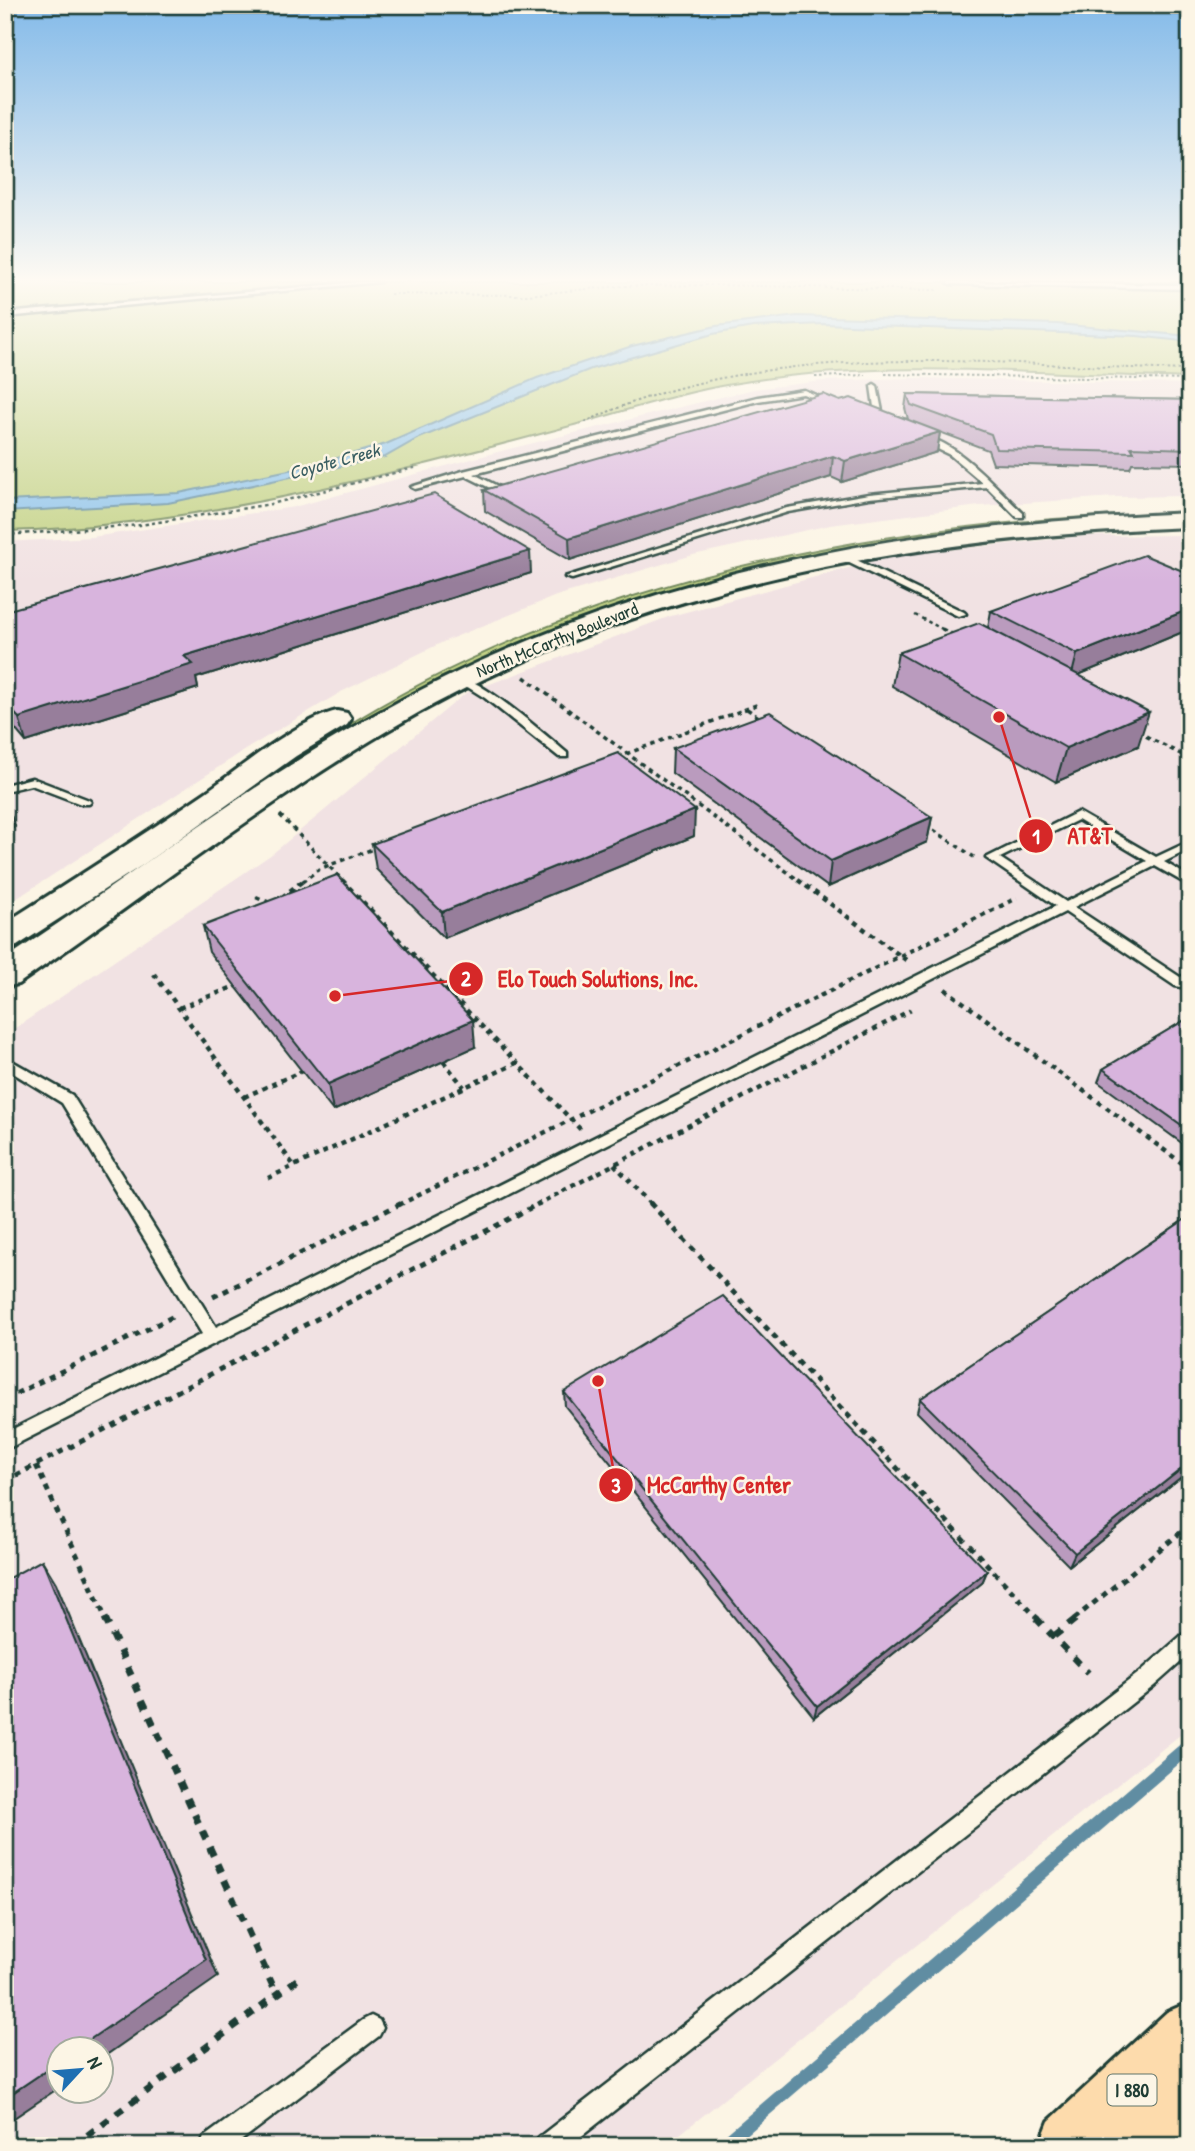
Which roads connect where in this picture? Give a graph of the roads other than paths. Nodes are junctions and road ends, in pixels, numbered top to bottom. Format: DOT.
graph roads {
  1 [pos="874,386"];
  2 [pos="838,406"];
  3 [pos="868,417"];
  4 [pos="880,421"];
  5 [pos="892,426"];
  6 [pos="915,435"];
  7 [pos="466,473"];
  8 [pos="986,485"];
  9 [pos="415,487"];
  10 [pos="520,501"];
  11 [pos="1190,507"];
  12 [pos="1020,515"];
  13 [pos="1190,520"];
  14 [pos="839,554"];
  15 [pos="569,578"];
  16 [pos="961,614"];
  17 [pos="421,673"];
  18 [pos="461,679"];
  19 [pos="356,708"];
  20 [pos="564,755"];
  21 [pos="5,788"];
  22 [pos="85,802"];
  23 [pos="1190,844"];
  24 [pos="1156,861"];
  25 [pos="1190,882"];
  26 [pos="1062,909"];
  27 [pos="5,938"];
  28 [pos="5,976"];
  29 [pos="1190,978"];
  30 [pos="5,1062"];
  31 [pos="213,1337"];
  32 [pos="5,1442"];
  33 [pos="1190,1641"];
  34 [pos="371,2028"];
  35 [pos="1190,2035"];
  36 [pos="1190,2095"];
  37 [pos="214,2146"];
  38 [pos="548,2146"];
  39 [pos="1074,2146"];
  40 [pos="1138,2146"];
  1 -- 4 [label="lane"];
  2 -- 7 [label="lane"];
  3 -- 4 [label="lane"];
  4 -- 5 [label="lane"];
  6 -- 8 [label="lane"];
  7 -- 9 [label="lane"];
  7 -- 10 [label="lane"];
  8 -- 12 [label="lane"];
  8 -- 15 [label="lane"];
  11 -- 12 [label="main road, North McCarthy Boulevard"];
  12 -- 17 [label="main road, North McCarthy Boulevard"];
  13 -- 14 [label="main road, North McCarthy Boulevard"];
  14 -- 16 [label="lane"];
  14 -- 18 [label="main road, North McCarthy Boulevard"];
  18 -- 20 [label="lane"];
  18 -- 28 [label="main road, North McCarthy Boulevard"];
  19 -- 27 [label="main road"];
  21 -- 22 [label="lane"];
  23 -- 24 [label="lane"];
  24 -- 25 [label="lane"];
  24 -- 26 [label="lane"];
  24 -- 26 [label="lane"];
  26 -- 29 [label="lane"];
  26 -- 31 [label="lane"];
  30 -- 31 [label="lane"];
  31 -- 32 [label="lane"];
  33 -- 38 [label="lane"];
  34 -- 37 [label="lane"];
  35 -- 39 [label="highway, I 880"];
  36 -- 40 [label="highway"];
}
